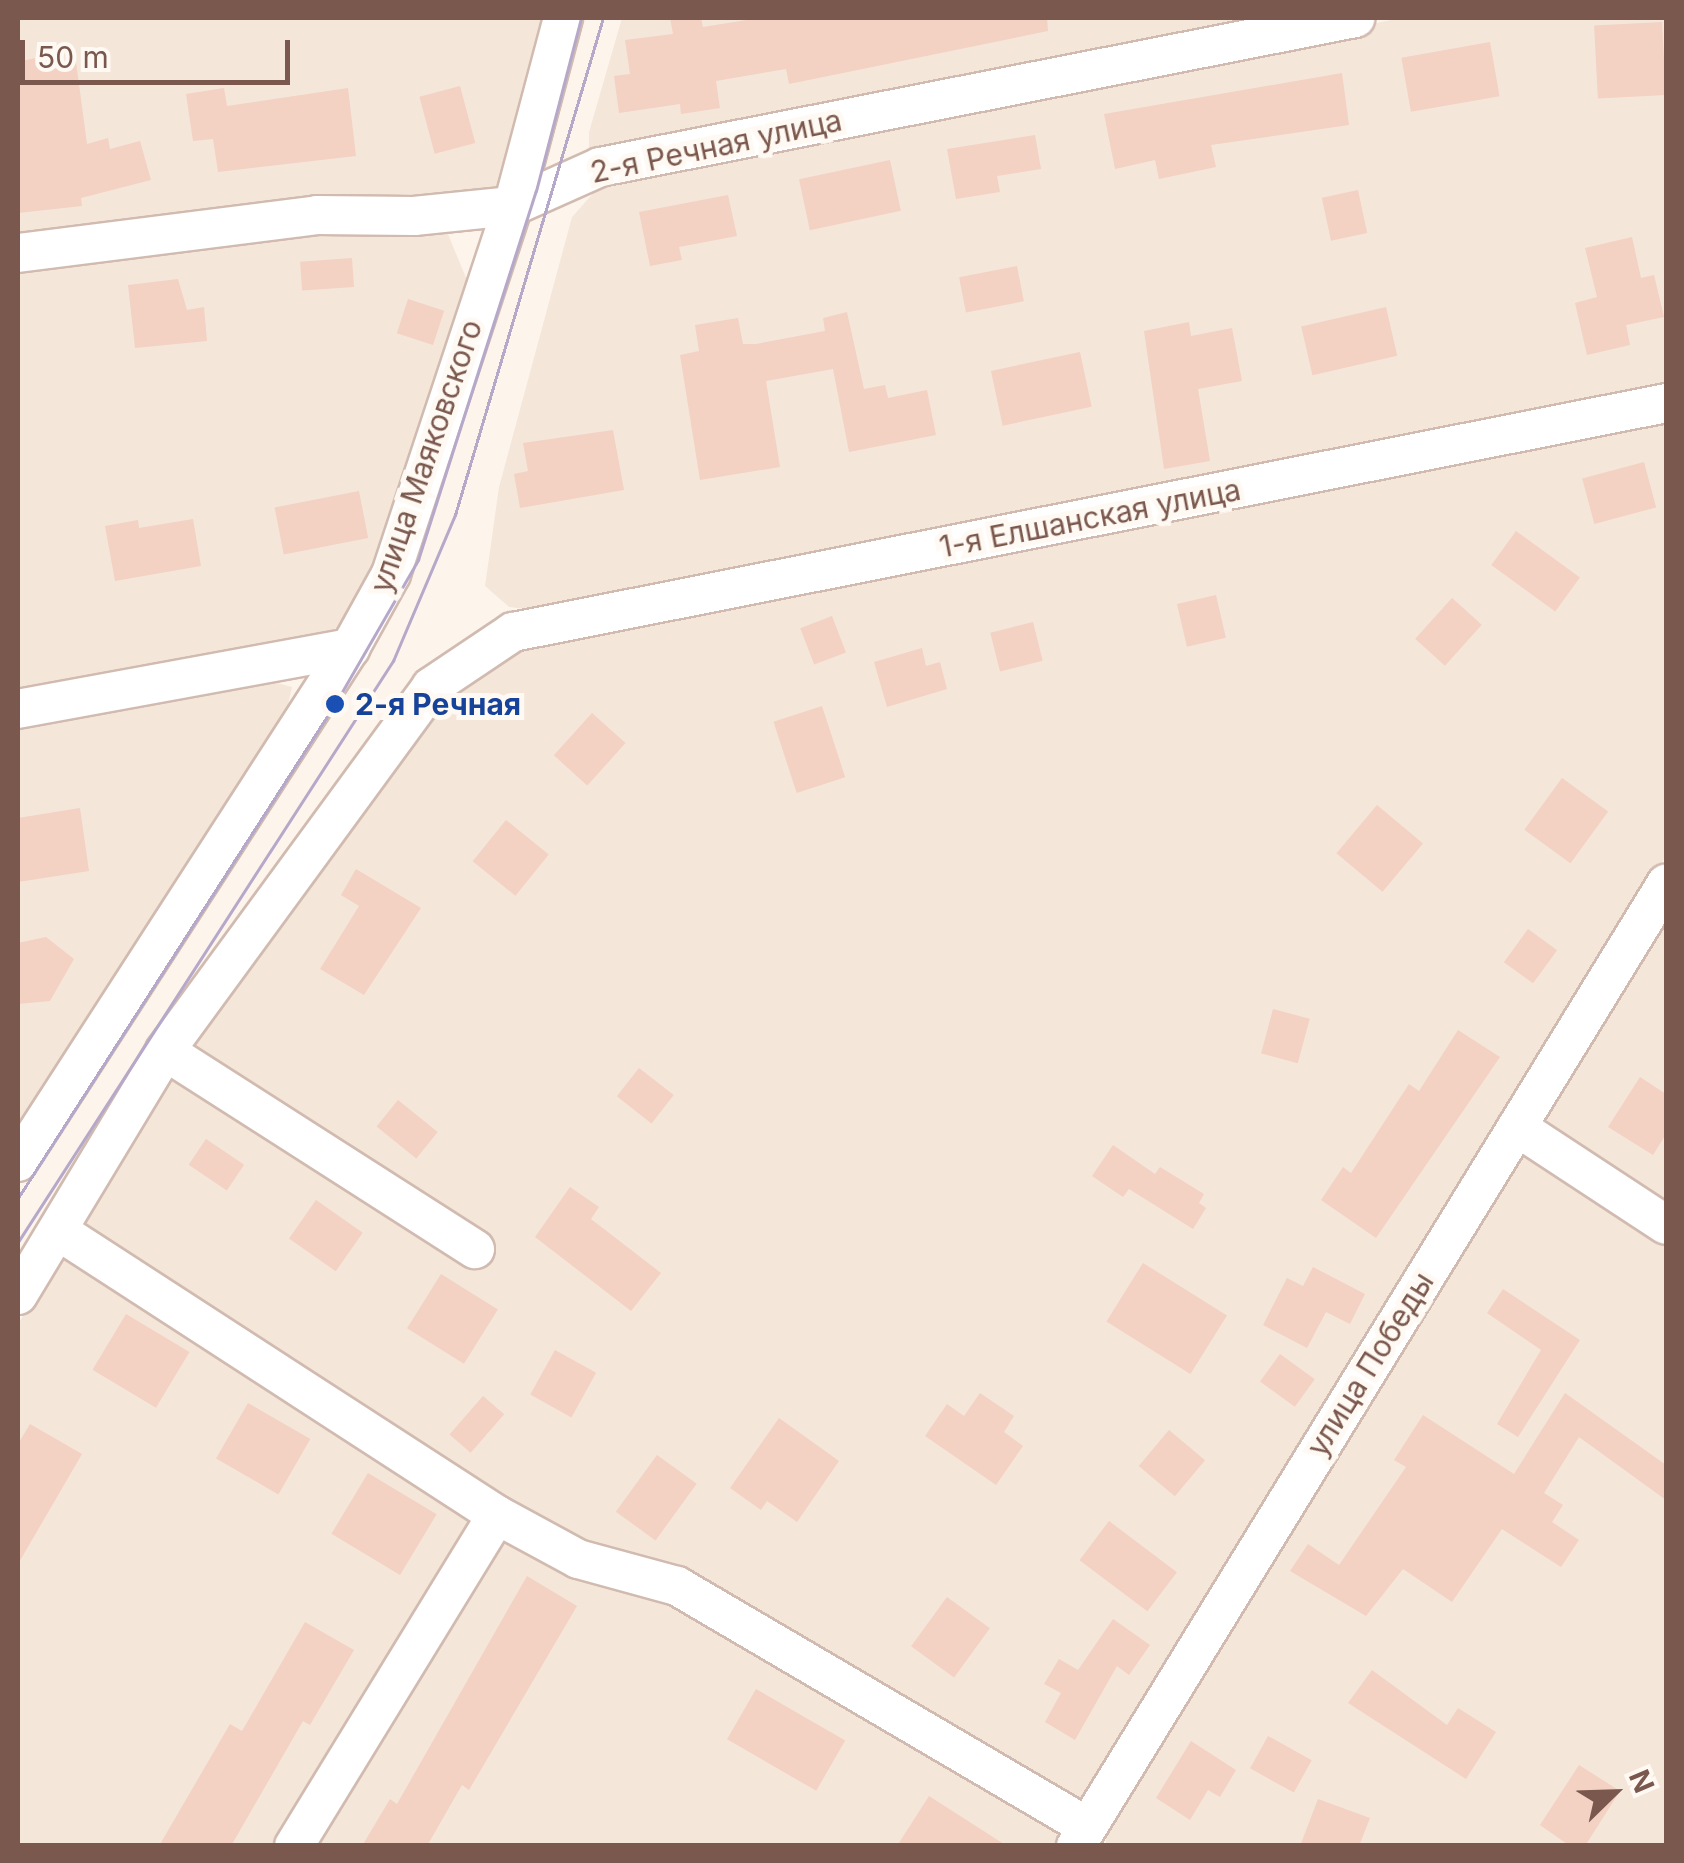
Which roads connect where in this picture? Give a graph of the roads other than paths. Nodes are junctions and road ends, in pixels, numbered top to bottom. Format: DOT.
graph roads {
  1 [pos="563,18"];
  2 [pos="1355,18"];
  3 [pos="513,206"];
  4 [pos="18,252"];
  5 [pos="1666,403"];
  6 [pos="350,648"];
  7 [pos="18,709"];
  8 [pos="1666,884"];
  9 [pos="166,1050"];
  10 [pos="1517,1127"];
  11 [pos="18,1162"];
  12 [pos="1666,1225"];
  13 [pos="60,1232"];
  14 [pos="475,1248"];
  15 [pos="18,1296"];
  16 [pos="497,1515"];
  17 [pos="1080,1841"];
  18 [pos="294,1846"];
  1 -- 3 [label="street, улица Маяковского"];
  2 -- 3 [label="street, 2-я Речная улица"];
  3 -- 4 [label="street, 2-я Речная улица"];
  3 -- 6 [label="street, улица Маяковского"];
  5 -- 9 [label="street, 1-я Елшанская улица"];
  6 -- 7 [label="street"];
  6 -- 11 [label="street, улица Маяковского"];
  8 -- 10 [label="street, улица Победы"];
  9 -- 13 [label="street"];
  9 -- 14 [label="street"];
  10 -- 12 [label="street"];
  10 -- 17 [label="street, улица Победы"];
  13 -- 15 [label="street"];
  13 -- 16 [label="street"];
  16 -- 17 [label="street"];
  16 -- 18 [label="street"];
}
